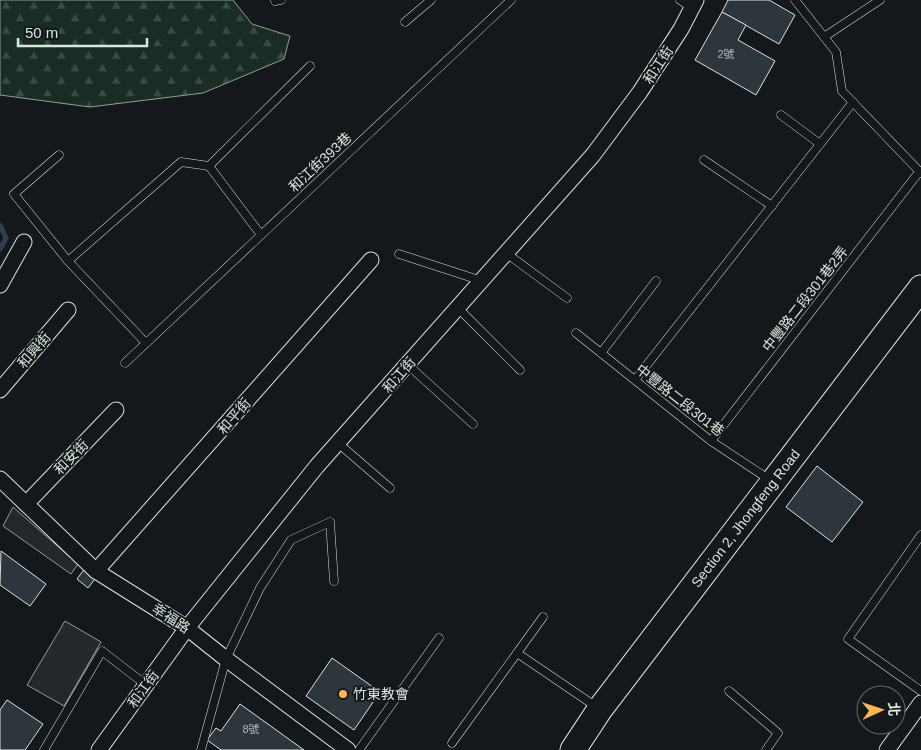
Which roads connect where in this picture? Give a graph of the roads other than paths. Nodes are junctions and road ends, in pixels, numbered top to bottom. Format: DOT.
graph roads {
  1 [pos="431,0"];
  2 [pos="511,0"];
  3 [pos="795,0"];
  4 [pos="880,0"];
  5 [pos="689,3"];
  6 [pos="405,22"];
  7 [pos="824,37"];
  8 [pos="310,66"];
  9 [pos="853,102"];
  10 [pos="781,114"];
  11 [pos="820,144"];
  12 [pos="59,156"];
  13 [pos="704,160"];
  14 [pos="209,166"];
  15 [pos="920,173"];
  16 [pos="772,206"];
  17 [pos="261,235"];
  18 [pos="24,242"];
  19 [pos="506,253"];
  20 [pos="399,254"];
  21 [pos="371,260"];
  22 [pos="68,261"];
  23 [pos="482,281"];
  24 [pos="656,281"];
  25 [pos="0,285"];
  26 [pos="921,288"];
  27 [pos="566,298"];
  28 [pos="458,308"];
  29 [pos="68,310"];
  30 [pos="576,333"];
  31 [pos="146,343"];
  32 [pos="601,353"];
  33 [pos="124,363"];
  34 [pos="408,365"];
  35 [pos="520,370"];
  36 [pos="635,380"];
  37 [pos="0,390"];
  38 [pos="116,410"];
  39 [pos="473,424"];
  40 [pos="711,441"];
  41 [pos="338,443"];
  42 [pos="0,479"];
  43 [pos="772,481"];
  44 [pos="390,488"];
  45 [pos="26,504"];
  46 [pos="921,535"];
  47 [pos="96,571"];
  48 [pos="334,581"];
  49 [pos="544,617"];
  50 [pos="187,628"];
  51 [pos="439,638"];
  52 [pos="517,653"];
  53 [pos="226,659"];
  54 [pos="146,685"];
  55 [pos="729,690"];
  56 [pos="921,691"];
  57 [pos="921,703"];
  58 [pos="600,709"];
  59 [pos="452,744"];
  60 [pos="44,750"];
  61 [pos="99,750"];
  62 [pos="201,750"];
  63 [pos="348,750"];
  64 [pos="359,750"];
  65 [pos="572,750"];
  66 [pos="766,750"];
  67 [pos="887,750"];
  1 -- 6 [label="lane"];
  2 -- 17 [label="lane, 和江街393巷"];
  3 -- 7 [label="lane"];
  4 -- 7 [label="lane"];
  5 -- 19 [label="street, 和江街"];
  7 -- 9 [label="lane"];
  8 -- 14 [label="lane"];
  9 -- 11 [label="lane"];
  9 -- 15 [label="lane"];
  10 -- 11 [label="lane"];
  11 -- 16 [label="lane"];
  12 -- 22 [label="lane"];
  13 -- 16 [label="lane"];
  14 -- 17 [label="lane"];
  14 -- 22 [label="lane"];
  15 -- 40 [label="lane, 中豐路二段301巷2弄"];
  16 -- 36 [label="lane"];
  17 -- 31 [label="lane, 和江街393巷"];
  18 -- 25 [label="street"];
  19 -- 23 [label="street, 和江街"];
  19 -- 27 [label="lane"];
  20 -- 23 [label="lane"];
  21 -- 47 [label="street, 和平街"];
  22 -- 31 [label="lane"];
  23 -- 28 [label="street, 和江街"];
  24 -- 32 [label="lane"];
  26 -- 43 [label="main road, Section 2, Jhongfeng Road"];
  28 -- 34 [label="street, 和江街"];
  28 -- 35 [label="lane"];
  29 -- 37 [label="street, 和興街"];
  30 -- 32 [label="lane, 中豐路二段301巷"];
  31 -- 33 [label="lane, 和江街393巷"];
  32 -- 36 [label="lane, 中豐路二段301巷"];
  34 -- 39 [label="lane"];
  34 -- 41 [label="street, 和江街"];
  36 -- 40 [label="lane, 中豐路二段301巷"];
  38 -- 45 [label="street, 和安街"];
  40 -- 43 [label="lane, 中豐路二段301巷"];
  41 -- 44 [label="lane"];
  41 -- 50 [label="street, 和江街"];
  42 -- 45 [label="street, 幸福路"];
  43 -- 58 [label="main road, Section 2, Jhongfeng Road"];
  45 -- 47 [label="street, 幸福路"];
  46 -- 56 [label="lane"];
  47 -- 50 [label="street, 幸福路"];
  48 -- 53 [label="lane"];
  49 -- 52 [label="lane"];
  50 -- 53 [label="street, 幸福路"];
  50 -- 54 [label="street, 和江街"];
  51 -- 64 [label="lane"];
  52 -- 58 [label="lane"];
  52 -- 59 [label="lane"];
  53 -- 62 [label="lane"];
  53 -- 63 [label="street, 幸福路"];
  54 -- 60 [label="lane"];
  54 -- 61 [label="street, 和江街"];
  55 -- 66 [label="lane"];
  57 -- 67 [label="street"];
  58 -- 65 [label="main road, Section 2, Jhongfeng Road"];
}
